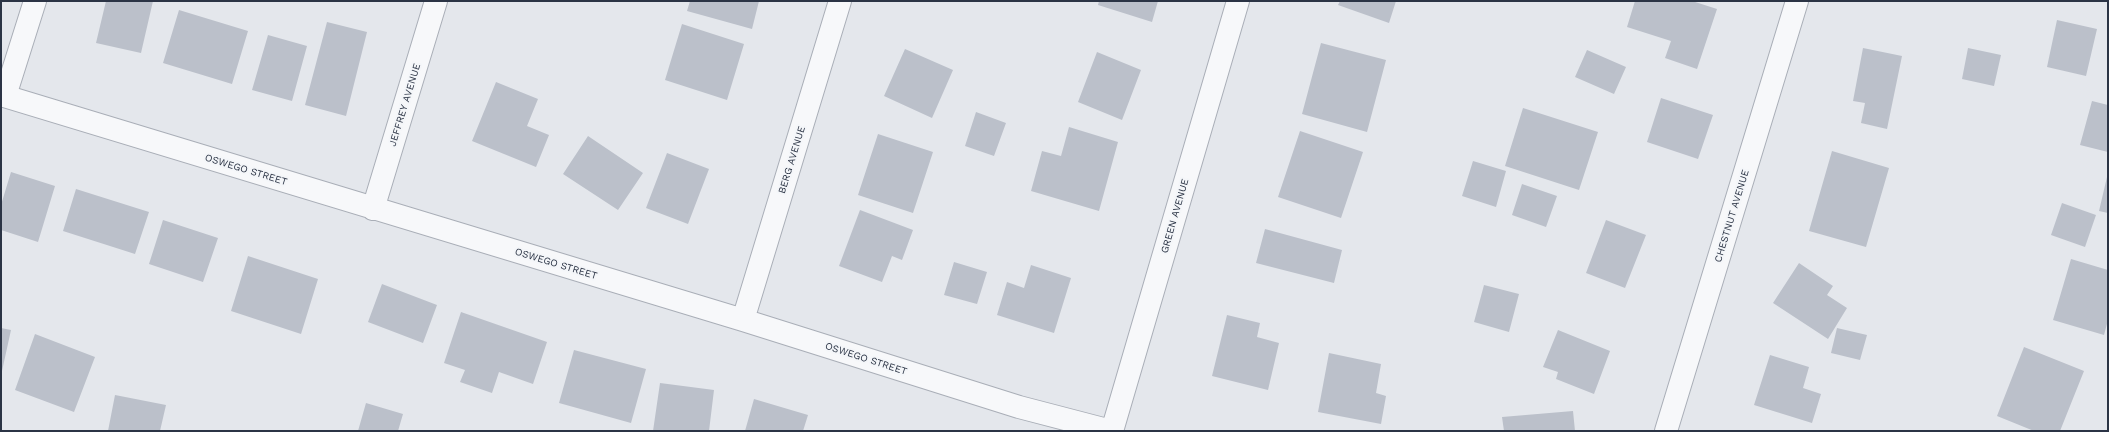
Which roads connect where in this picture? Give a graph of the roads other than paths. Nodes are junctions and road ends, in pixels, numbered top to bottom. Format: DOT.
graph roads {
  1 [pos="35,1"];
  2 [pos="436,1"];
  3 [pos="840,1"];
  4 [pos="1238,1"];
  5 [pos="1797,1"];
  6 [pos="3,96"];
  7 [pos="373,208"];
  8 [pos="743,320"];
  9 [pos="1112,431"];
  10 [pos="1666,431"];
  1 -- 6 [label="street"];
  2 -- 7 [label="street, JEFFREY AVENUE"];
  3 -- 8 [label="street, BERG AVENUE"];
  4 -- 9 [label="street, GREEN AVENUE"];
  5 -- 10 [label="street, CHESTNUT AVENUE"];
  6 -- 7 [label="street, OSWEGO STREET"];
  7 -- 8 [label="street, OSWEGO STREET"];
  8 -- 9 [label="street, OSWEGO STREET"];
}
